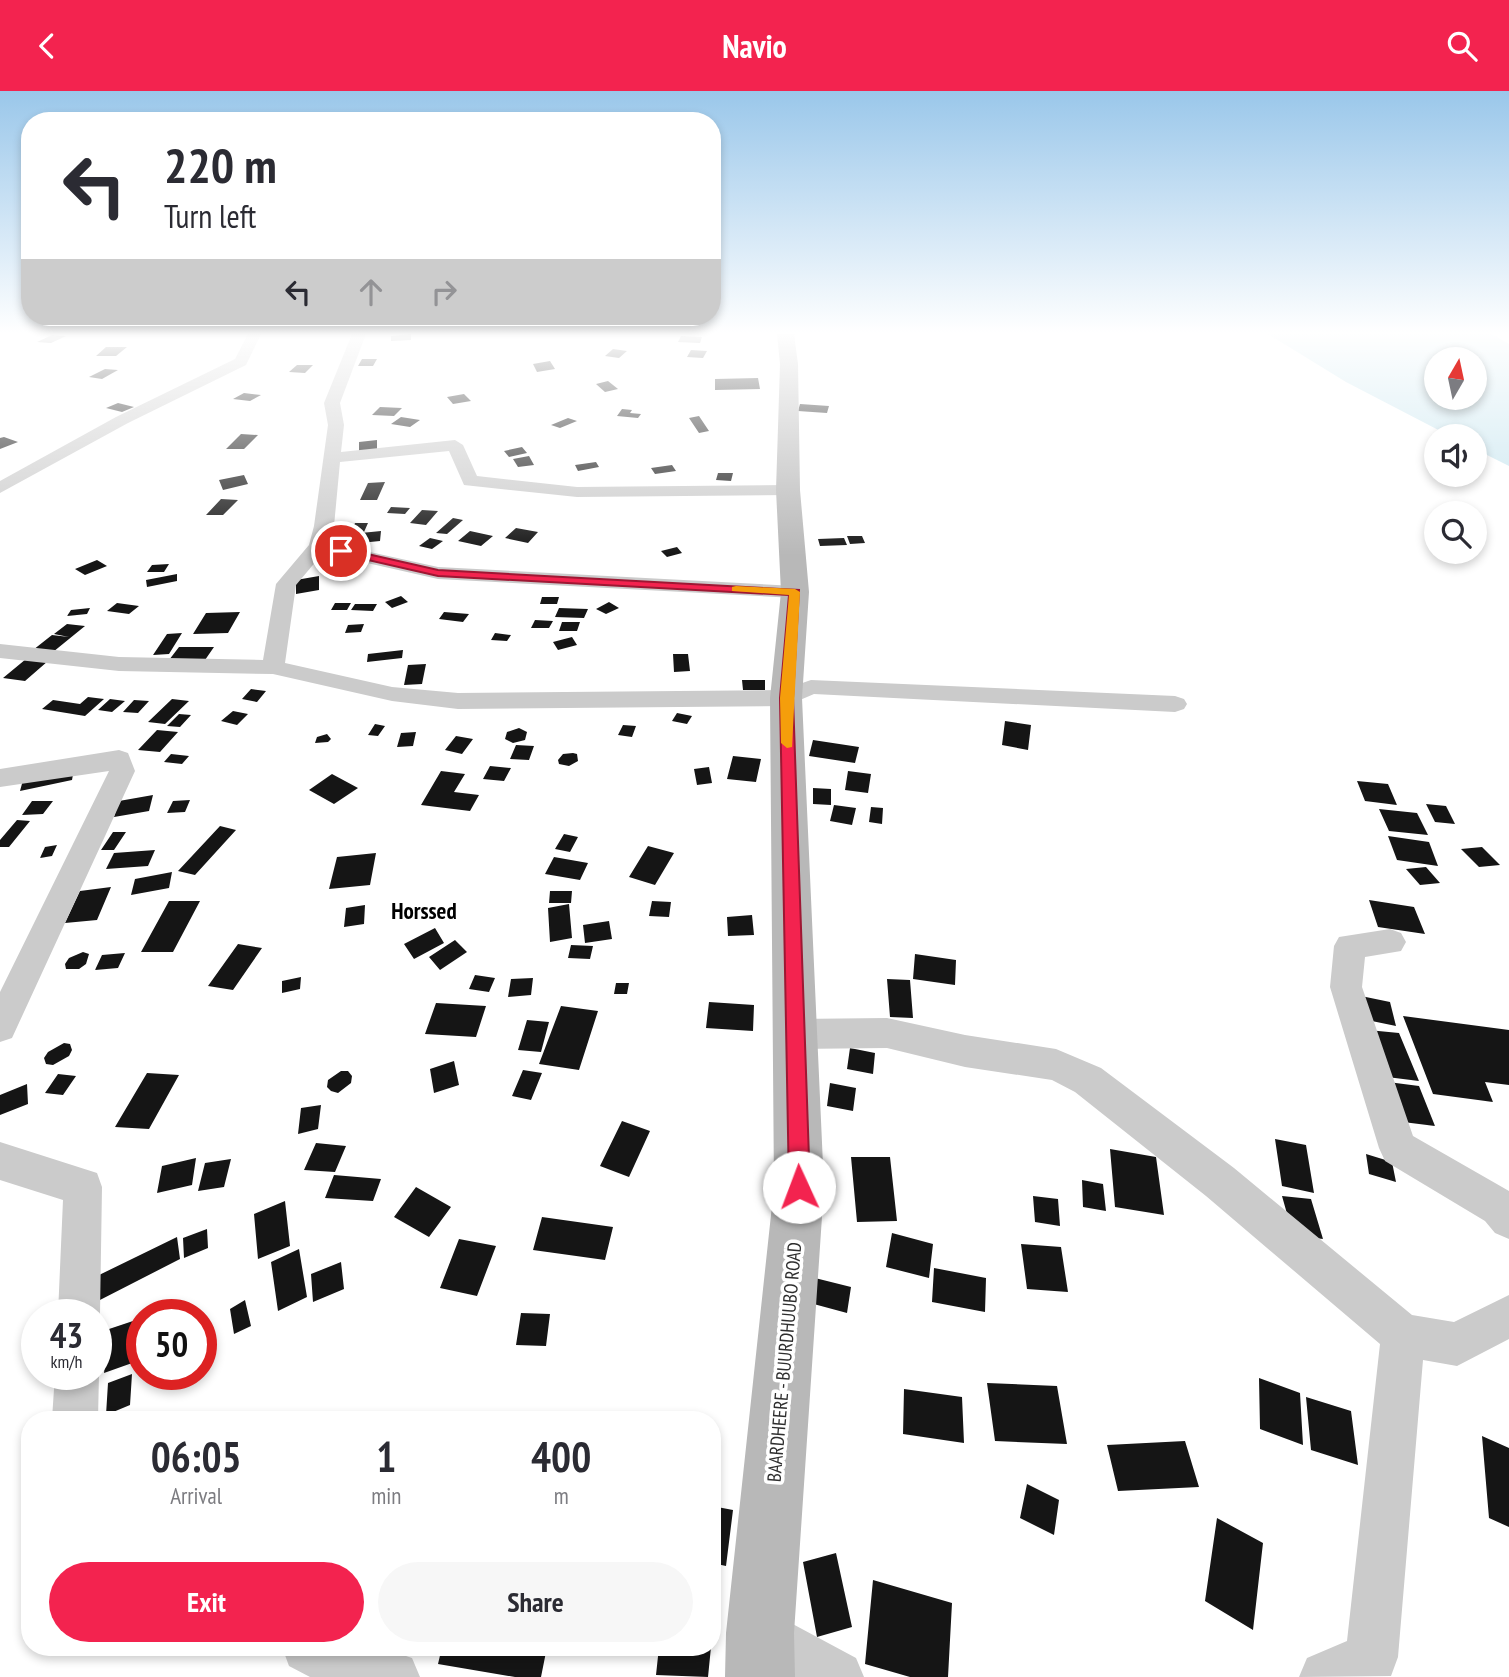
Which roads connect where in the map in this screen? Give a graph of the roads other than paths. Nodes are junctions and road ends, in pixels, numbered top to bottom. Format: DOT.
graph roads {
  1 [pos="147,408"];
  2 [pos="333,408"];
  3 [pos="789,408"];
  4 [pos="331,458"];
  5 [pos="3,483"];
  6 [pos="788,490"];
  7 [pos="318,545"];
  8 [pos="795,592"];
  9 [pos="0,651"];
  10 [pos="273,667"];
  11 [pos="786,698"];
  12 [pos="1175,705"];
  13 [pos="0,778"];
  14 [pos="1390,942"];
  15 [pos="0,1027"];
  16 [pos="795,1034"];
  17 [pos="0,1161"];
  18 [pos="1509,1219"];
  19 [pos="79,1299"];
  20 [pos="1509,1316"];
  21 [pos="1403,1335"];
  22 [pos="76,1390"];
  23 [pos="75,1411"];
  24 [pos="760,1655"];
  25 [pos="837,1677"];
  26 [pos="1326,1677"];
  1 -- 5 [label="street"];
  2 -- 4 [label="street"];
  3 -- 6 [label="main road, BAARDHEERE - BUURDHUUBO ROAD"];
  4 -- 6 [label="street"];
  4 -- 7 [label="street"];
  6 -- 8 [label="main road, BAARDHEERE - BUURDHUUBO ROAD"];
  7 -- 8 [label="street"];
  7 -- 10 [label="street"];
  8 -- 11 [label="main road, BAARDHEERE - BUURDHUUBO ROAD"];
  9 -- 10 [label="street"];
  10 -- 11 [label="street"];
  11 -- 12 [label="street"];
  11 -- 16 [label="main road, BAARDHEERE - BUURDHUUBO ROAD"];
  13 -- 15 [label="street"];
  14 -- 18 [label="street"];
  16 -- 21 [label="street"];
  16 -- 24 [label="main road, BAARDHEERE - BUURDHUUBO ROAD"];
  17 -- 19 [label="street"];
  20 -- 21 [label="street"];
  21 -- 26 [label="street"];
  22 -- 23 [label="street"];
  24 -- 25 [label="street"];
}
